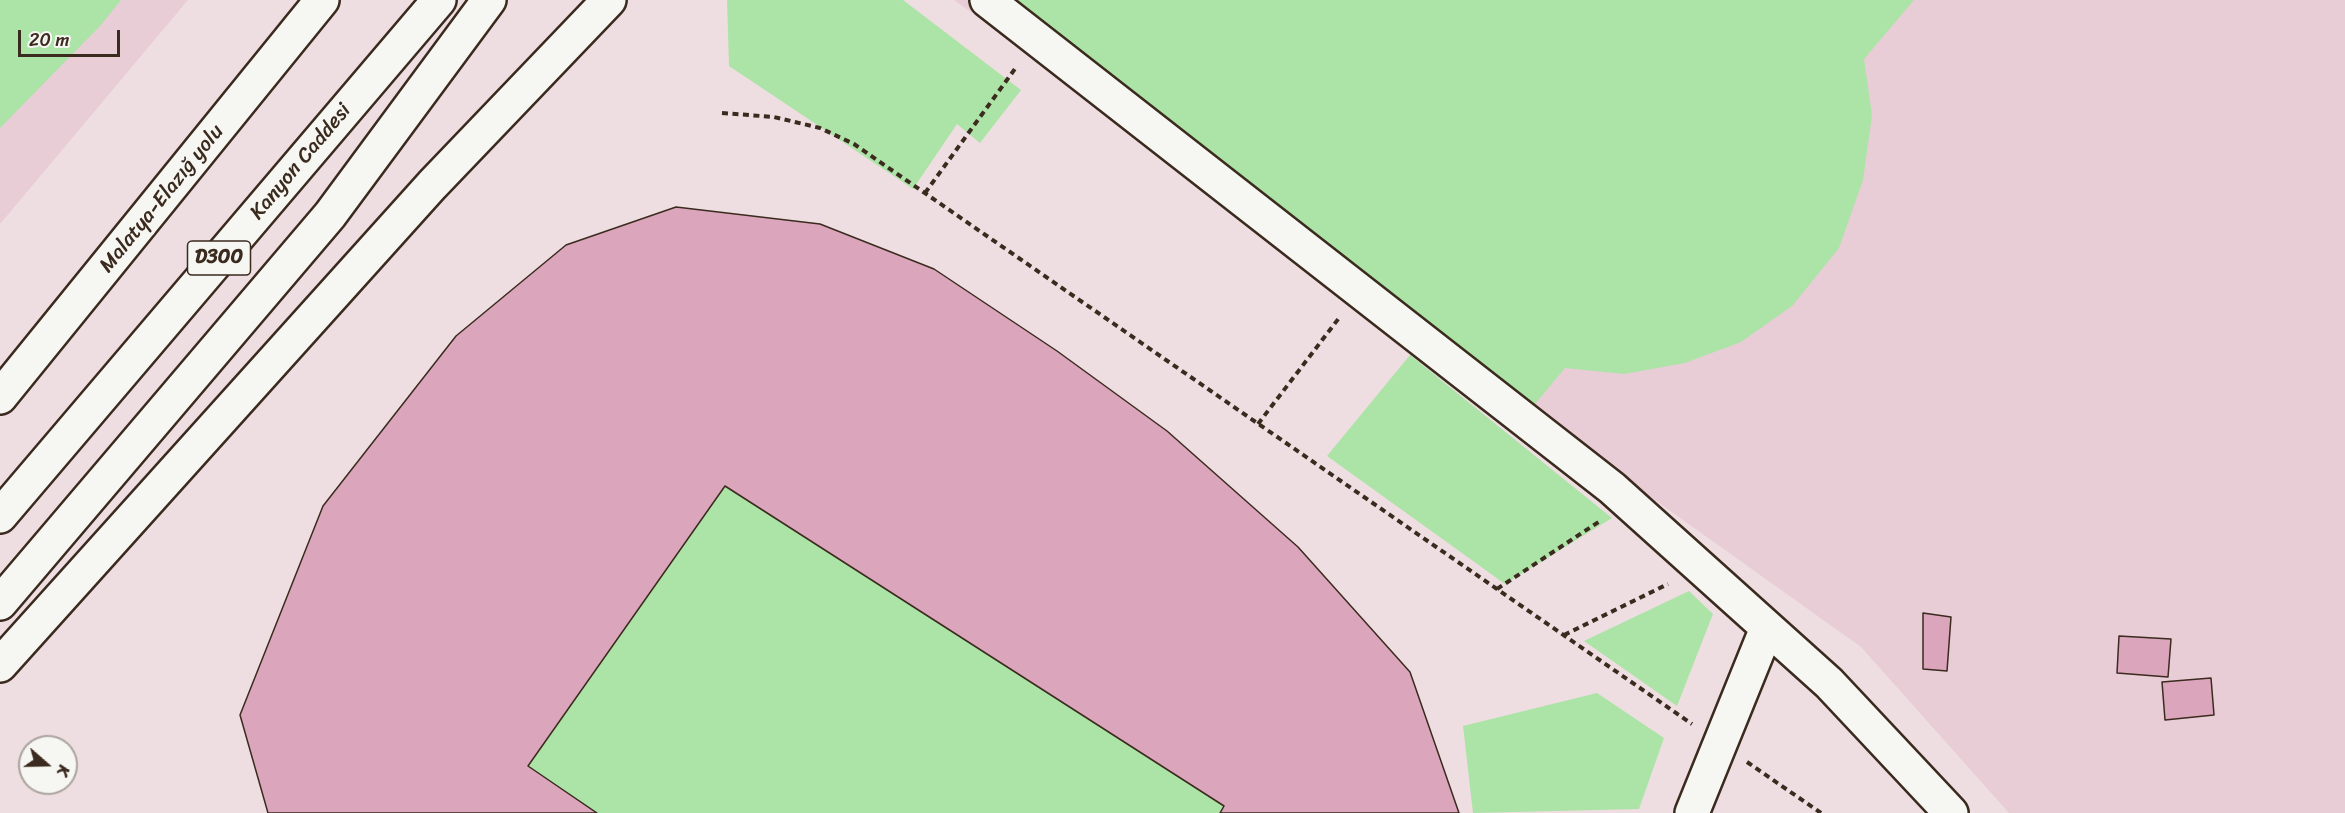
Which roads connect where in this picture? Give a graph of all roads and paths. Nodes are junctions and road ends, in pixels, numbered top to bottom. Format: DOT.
graph roads {
  1 [pos="322,0"];
  2 [pos="439,0"];
  3 [pos="489,0"];
  4 [pos="609,0"];
  5 [pos="987,0"];
  6 [pos="1036,38"];
  7 [pos="722,113"];
  8 [pos="925,193"];
  9 [pos="1360,291"];
  10 [pos="72,311"];
  11 [pos="0,374"];
  12 [pos="0,397"];
  13 [pos="1258,424"];
  14 [pos="1628,502"];
  15 [pos="0,516"];
  16 [pos="1701,568"];
  17 [pos="1497,589"];
  18 [pos="0,603"];
  19 [pos="1767,628"];
  20 [pos="1564,635"];
  21 [pos="0,665"];
  22 [pos="1720,743"];
  23 [pos="1692,813"];
  24 [pos="1821,813"];
  25 [pos="1951,813"];
  1 -- 10 [label="main road, Malatya-Elazığ yolu"];
  2 -- 15 [label="main road, Kanyon Caddesi / D300"];
  3 -- 18 [label="main road"];
  4 -- 21 [label="main road"];
  5 -- 6 [label="main road"];
  6 -- 8 [label="path"];
  6 -- 9 [label="main road"];
  7 -- 8 [label="path"];
  8 -- 13 [label="path"];
  9 -- 13 [label="path"];
  9 -- 14 [label="main road"];
  10 -- 11 [label="main road"];
  10 -- 12 [label="main road, Malatya-Elazığ yolu"];
  13 -- 17 [label="path"];
  14 -- 16 [label="main road"];
  14 -- 17 [label="path"];
  16 -- 19 [label="main road"];
  16 -- 20 [label="path"];
  17 -- 20 [label="path"];
  19 -- 22 [label="main road"];
  19 -- 25 [label="main road"];
  20 -- 22 [label="path"];
  22 -- 23 [label="main road"];
  22 -- 24 [label="path"];
}
